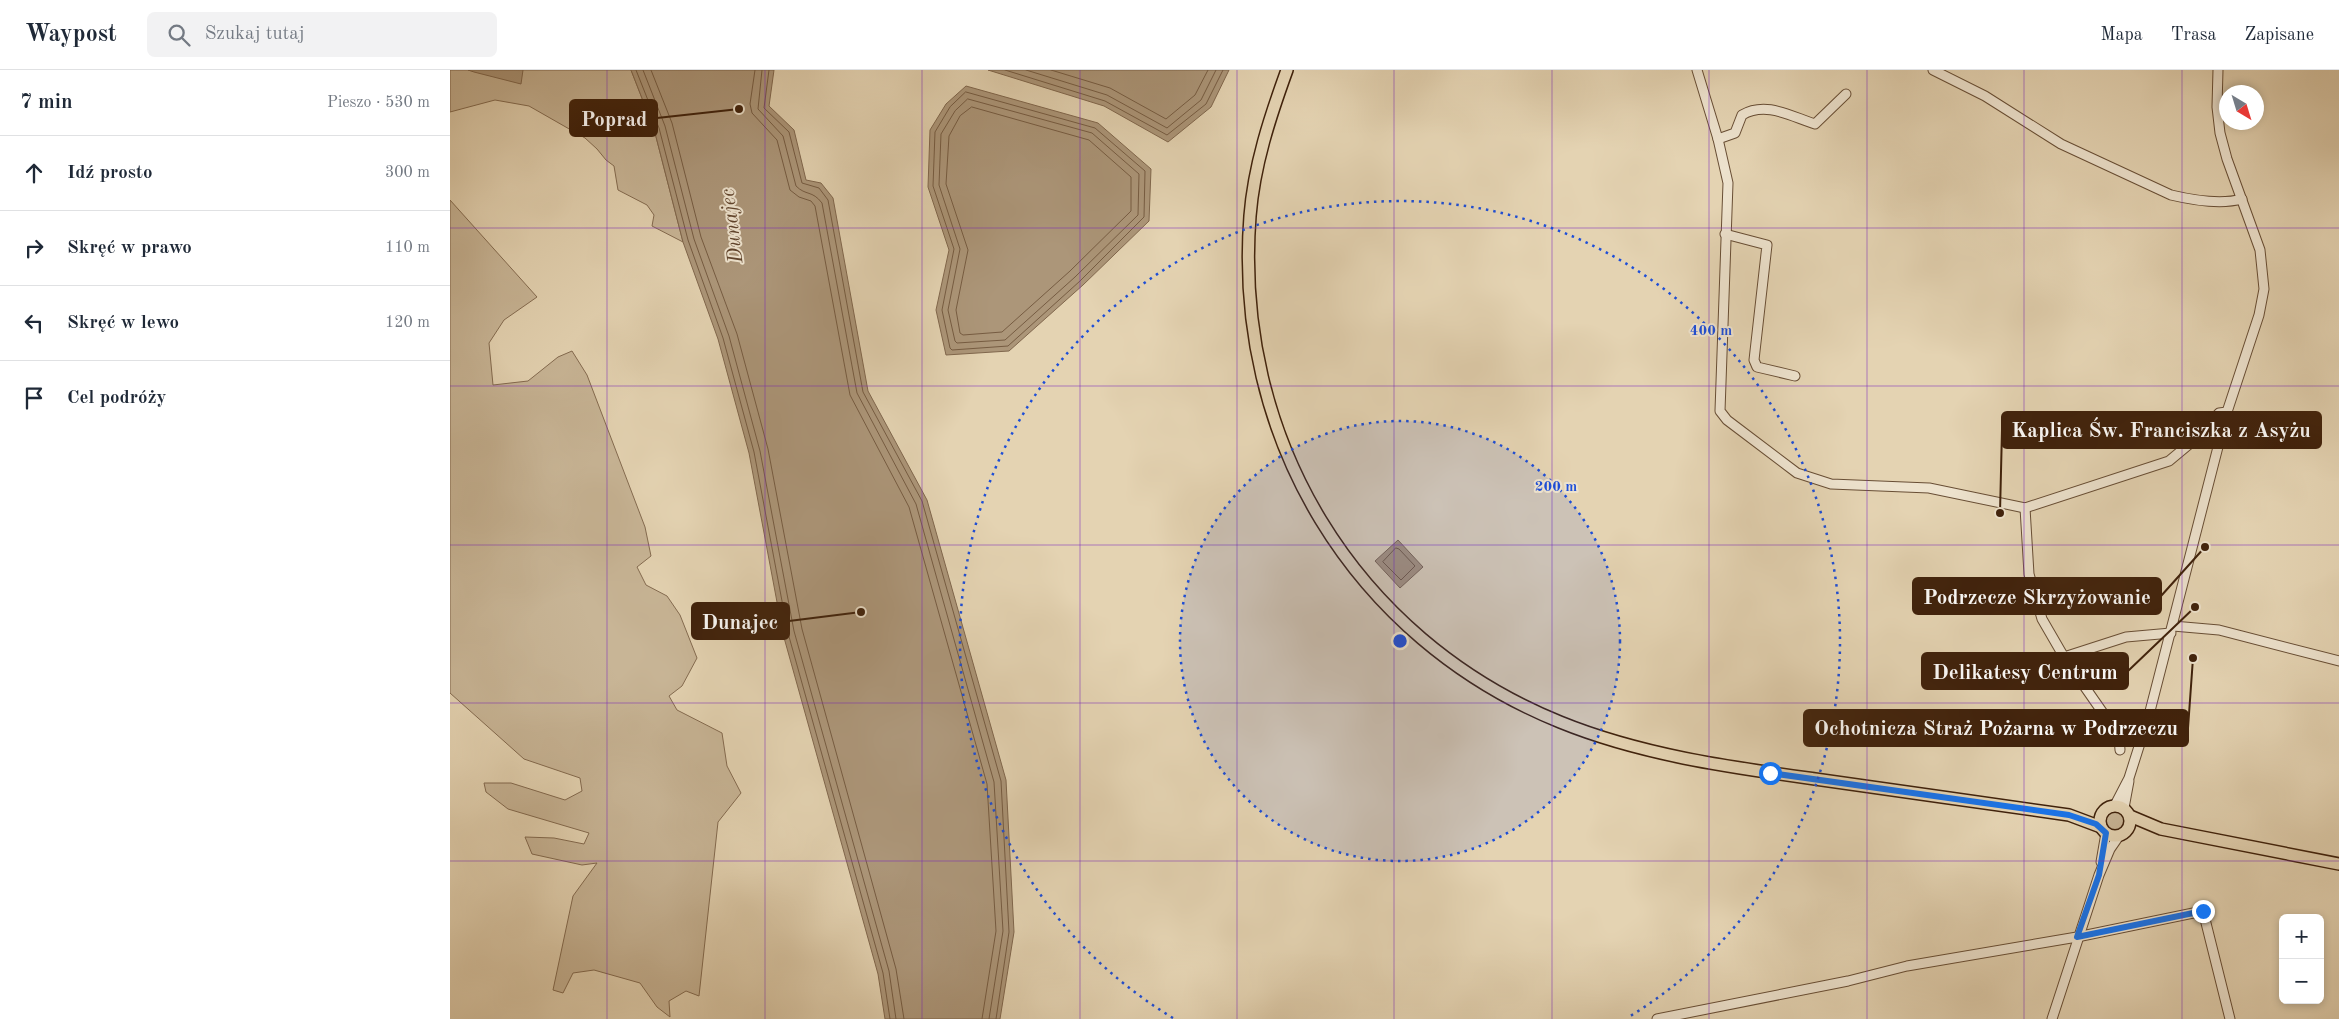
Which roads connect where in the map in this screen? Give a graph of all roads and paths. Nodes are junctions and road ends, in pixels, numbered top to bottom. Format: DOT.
graph roads {
  1 [pos="1287,70"];
  2 [pos="1697,70"];
  3 [pos="1933,70"];
  4 [pos="2218,70"];
  5 [pos="1846,94"];
  6 [pos="1718,139"];
  7 [pos="2242,200"];
  8 [pos="1725,234"];
  9 [pos="1795,376"];
  10 [pos="2227,412"];
  11 [pos="2025,508"];
  12 [pos="2172,629"];
  13 [pos="2064,657"];
  14 [pos="2339,661"];
  15 [pos="2120,750"];
  16 [pos="2123,810"];
  17 [pos="2102,812"];
  18 [pos="2069,815"];
  19 [pos="2161,829"];
  20 [pos="2103,830"];
  21 [pos="2123,833"];
  22 [pos="2339,864"];
  23 [pos="2099,875"];
  24 [pos="2077,937"];
  25 [pos="1657,1019"];
  26 [pos="2052,1019"];
  27 [pos="2230,1019"];
  1 -- 18 [label="main road"];
  2 -- 6 [label="street"];
  3 -- 7 [label="street"];
  4 -- 7 [label="street"];
  5 -- 6 [label="street"];
  6 -- 8 [label="street"];
  7 -- 10 [label="street"];
  8 -- 9 [label="street"];
  8 -- 11 [label="street"];
  10 -- 11 [label="street"];
  10 -- 12 [label="street"];
  11 -- 13 [label="street"];
  12 -- 13 [label="street"];
  12 -- 14 [label="street"];
  12 -- 16 [label="street"];
  13 -- 15 [label="street"];
  16 -- 17 [label="main road"];
  16 -- 19 [label="main road"];
  16 -- 21 [label="main road"];
  17 -- 18 [label="main road"];
  17 -- 20 [label="main road"];
  18 -- 20 [label="main road"];
  19 -- 21 [label="main road"];
  19 -- 22 [label="main road"];
  20 -- 21 [label="main road"];
  20 -- 23 [label="street"];
  21 -- 23 [label="street"];
  23 -- 24 [label="street"];
  24 -- 25 [label="street"];
  24 -- 26 [label="street"];
  24 -- 27 [label="street"];
}
